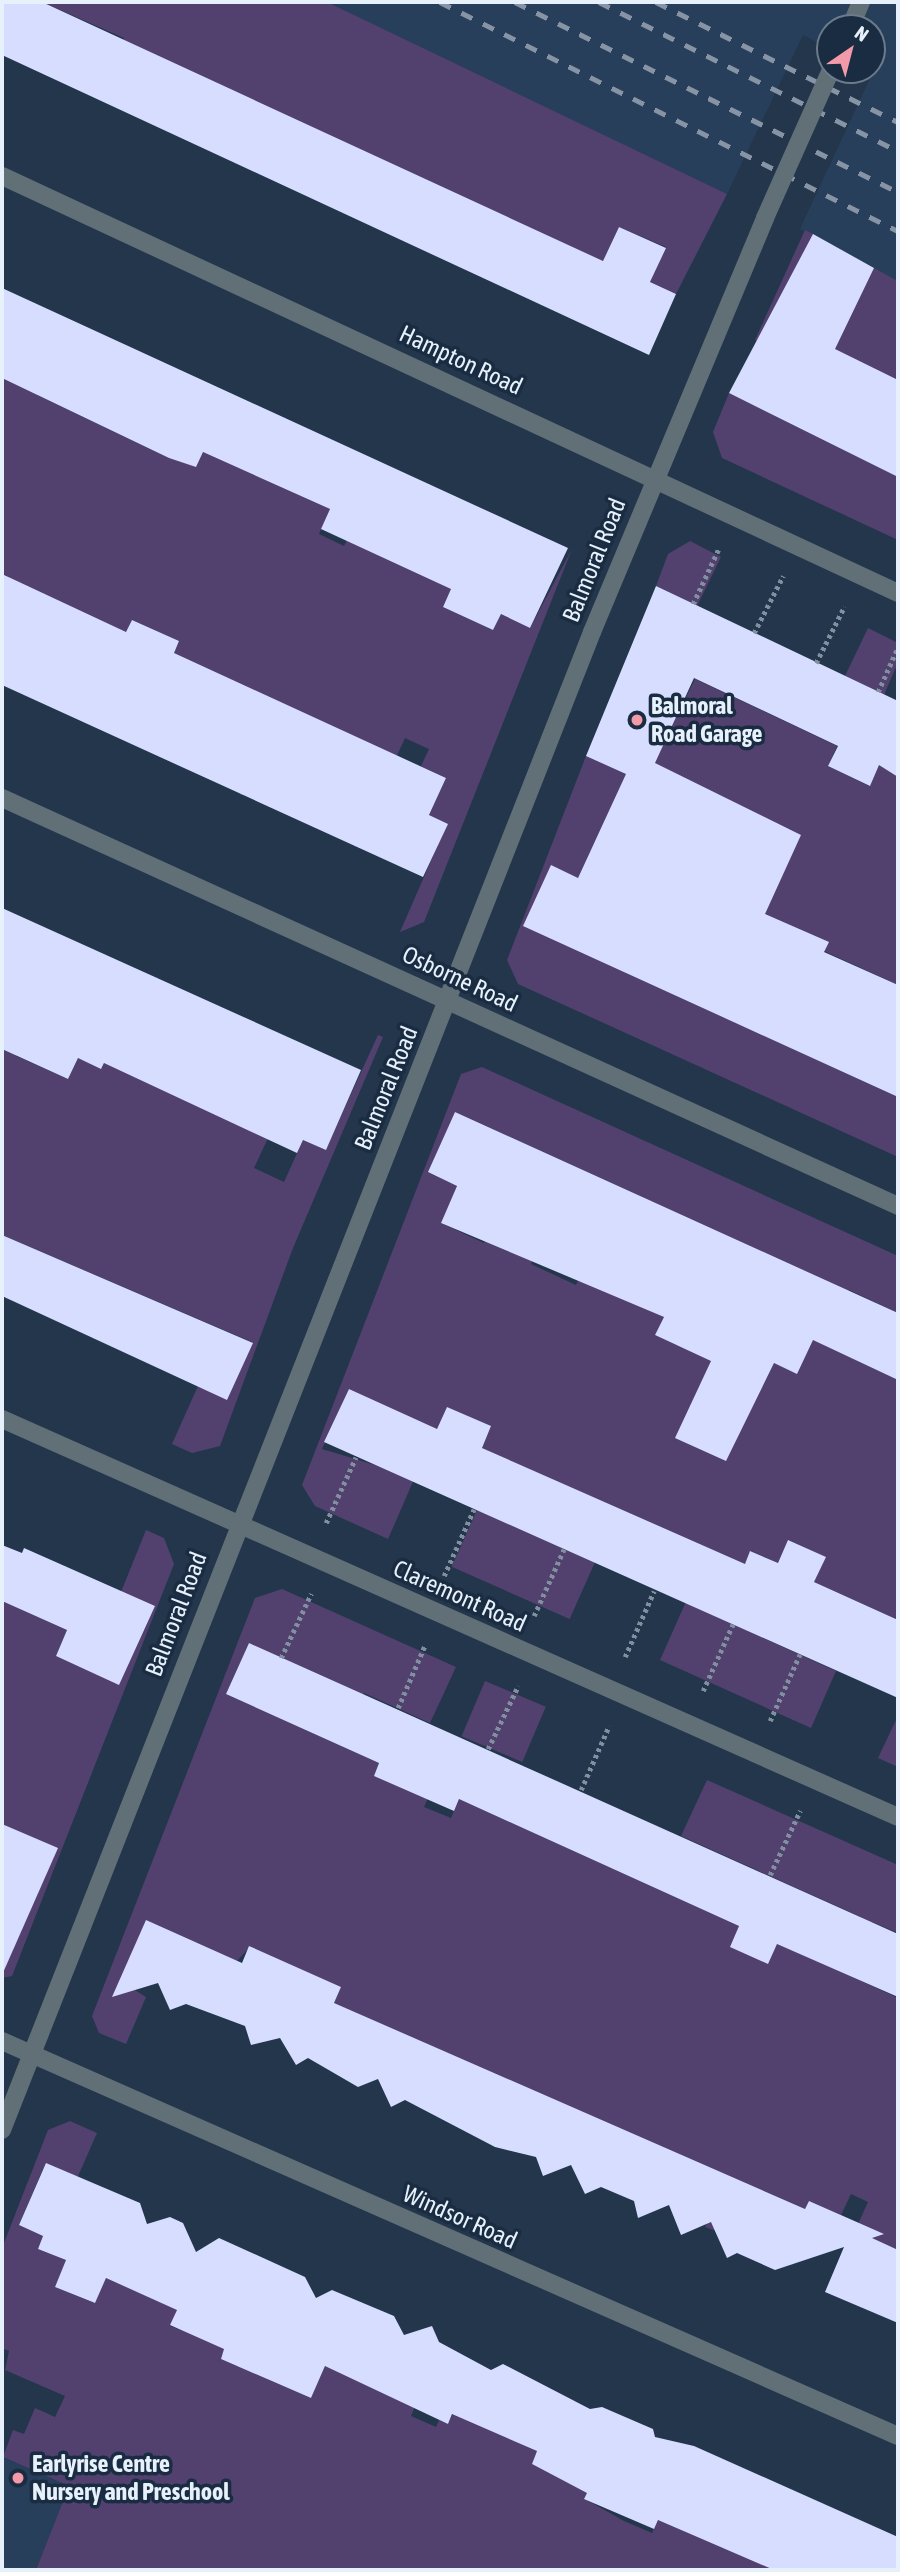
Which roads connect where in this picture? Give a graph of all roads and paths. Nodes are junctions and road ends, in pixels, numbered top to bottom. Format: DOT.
graph roads {
  1 [pos="825,84"];
  2 [pos="2,176"];
  3 [pos="655,475"];
  4 [pos="721,544"];
  5 [pos="783,575"];
  6 [pos="898,593"];
  7 [pos="692,604"];
  8 [pos="844,606"];
  9 [pos="754,633"];
  10 [pos="898,648"];
  11 [pos="816,663"];
  12 [pos="878,692"];
  13 [pos="2,798"];
  14 [pos="448,1000"];
  15 [pos="898,1206"];
  16 [pos="2,1419"];
  17 [pos="356,1457"];
  18 [pos="474,1508"];
  19 [pos="326,1523"];
  20 [pos="238,1524"];
  21 [pos="564,1549"];
  22 [pos="444,1576"];
  23 [pos="654,1591"];
  24 [pos="311,1594"];
  25 [pos="534,1616"];
  26 [pos="733,1624"];
  27 [pos="426,1644"];
  28 [pos="800,1654"];
  29 [pos="625,1657"];
  30 [pos="281,1658"];
  31 [pos="518,1686"];
  32 [pos="703,1691"];
  33 [pos="398,1708"];
  34 [pos="771,1721"];
  35 [pos="609,1726"];
  36 [pos="488,1749"];
  37 [pos="581,1790"];
  38 [pos="800,1811"];
  39 [pos="898,1817"];
  40 [pos="771,1875"];
  41 [pos="2,2041"];
  42 [pos="30,2054"];
  43 [pos="2,2130"];
  44 [pos="898,2436"];
  1 -- 3 [label="street, Balmoral Road, bridge"];
  2 -- 3 [label="street, Hampton Road"];
  3 -- 6 [label="street, Hampton Road"];
  3 -- 14 [label="street, Balmoral Road"];
  4 -- 7 [label="path"];
  5 -- 9 [label="path"];
  8 -- 11 [label="path"];
  10 -- 12 [label="path"];
  13 -- 14 [label="street, Osborne Road"];
  14 -- 15 [label="street, Osborne Road"];
  14 -- 20 [label="street, Balmoral Road"];
  16 -- 20 [label="street, Claremont Road"];
  17 -- 19 [label="path"];
  18 -- 22 [label="path"];
  20 -- 39 [label="street, Claremont Road"];
  20 -- 42 [label="street, Balmoral Road"];
  21 -- 25 [label="path"];
  23 -- 29 [label="path"];
  24 -- 30 [label="path"];
  26 -- 32 [label="path"];
  27 -- 33 [label="path"];
  28 -- 34 [label="path"];
  31 -- 36 [label="path"];
  35 -- 37 [label="path"];
  38 -- 40 [label="path"];
  41 -- 42 [label="street, Windsor Road"];
  42 -- 43 [label="street, Balmoral Road"];
  42 -- 44 [label="street, Windsor Road"];
}
